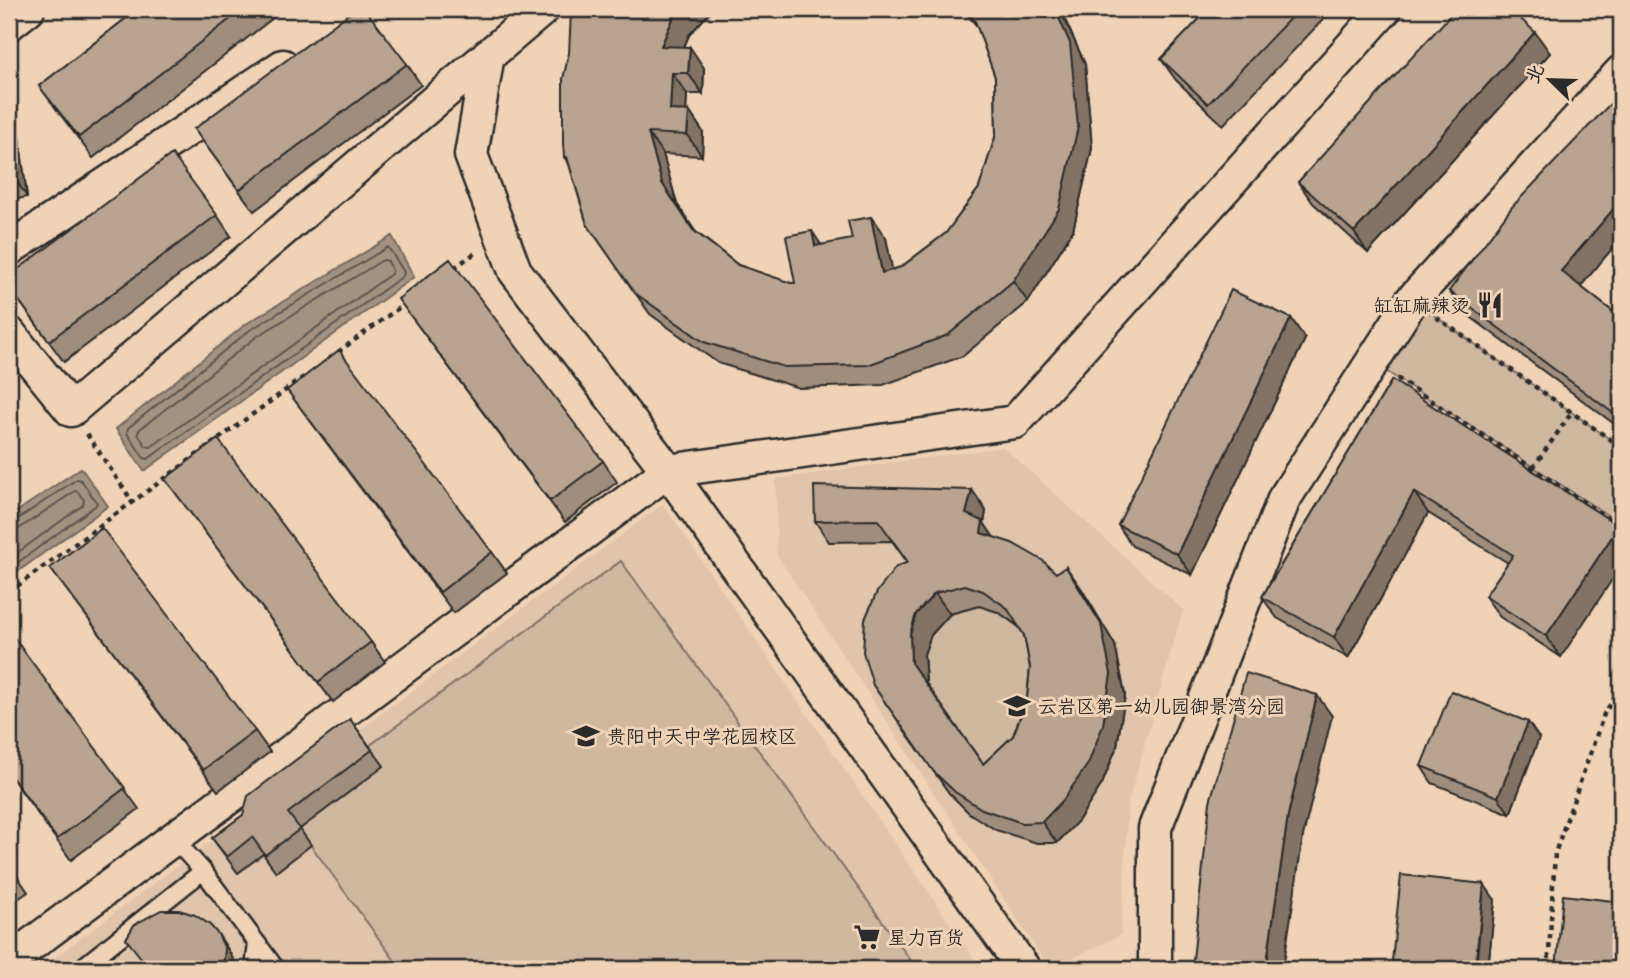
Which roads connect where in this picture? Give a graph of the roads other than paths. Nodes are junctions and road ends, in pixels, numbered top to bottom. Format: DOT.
graph roads {
  1 [pos="28,9"];
  2 [pos="543,9"];
  3 [pos="1385,9"];
  4 [pos="9,24"];
  5 [pos="307,50"];
  6 [pos="488,55"];
  7 [pos="1621,72"];
  8 [pos="9,249"];
  9 [pos="9,333"];
  10 [pos="668,471"];
  11 [pos="173,838"];
  12 [pos="202,871"];
  13 [pos="257,943"];
  14 [pos="9,961"];
  15 [pos="80,969"];
  16 [pos="254,969"];
  17 [pos="276,969"];
  18 [pos="1024,969"];
  19 [pos="1155,969"];
  1 -- 4 [label="street"];
  2 -- 6 [label="street"];
  3 -- 10 [label="street"];
  5 -- 8 [label="street"];
  6 -- 9 [label="street"];
  6 -- 10 [label="street"];
  7 -- 19 [label="street"];
  10 -- 11 [label="street"];
  10 -- 18 [label="street"];
  11 -- 12 [label="lane"];
  11 -- 14 [label="street"];
  12 -- 13 [label="lane"];
  12 -- 15 [label="lane"];
  13 -- 16 [label="lane"];
  13 -- 17 [label="lane"];
}
